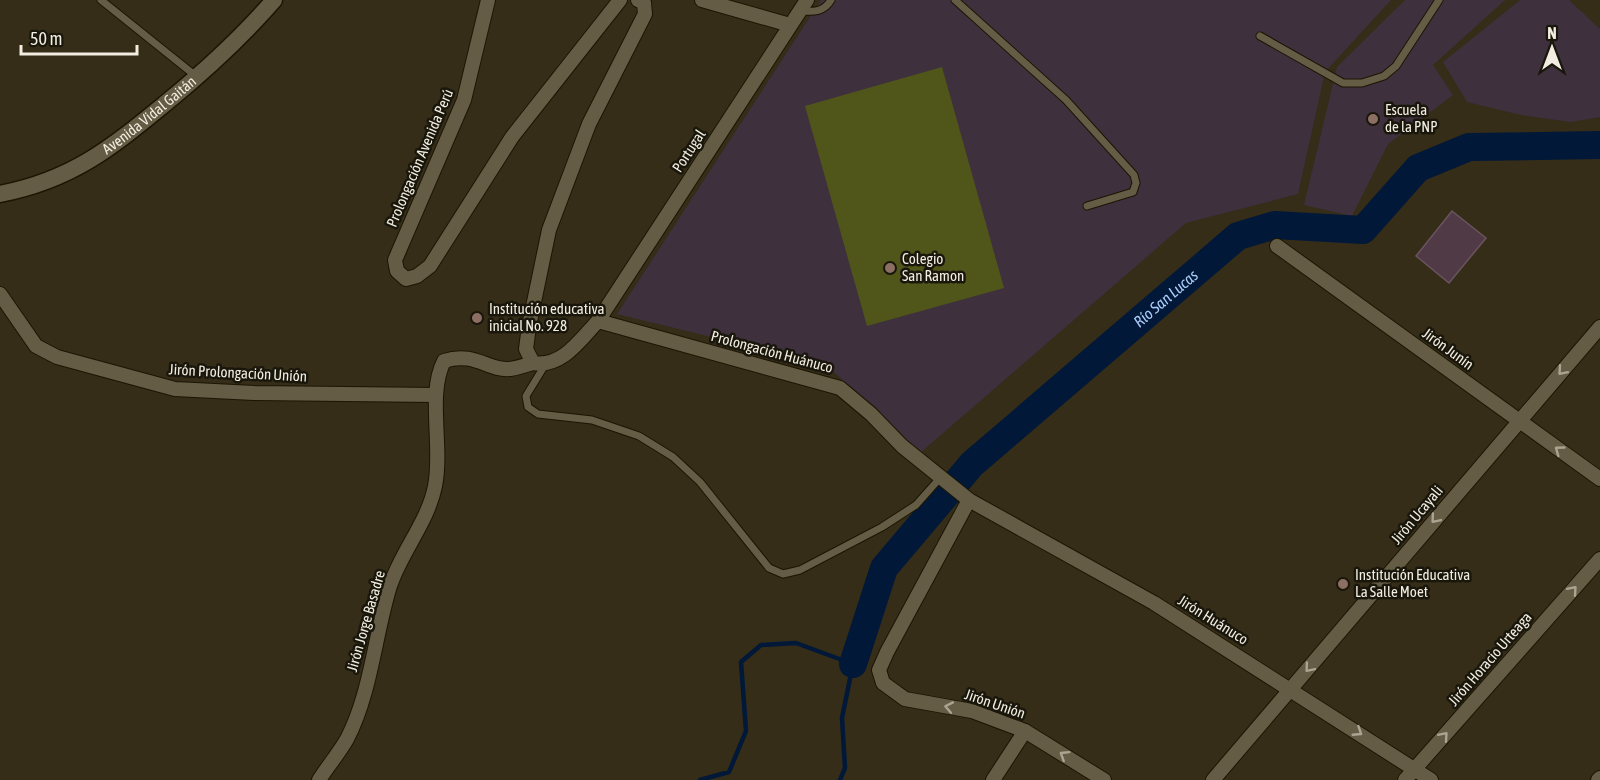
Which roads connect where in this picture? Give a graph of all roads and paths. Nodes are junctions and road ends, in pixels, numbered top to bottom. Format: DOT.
graph roads {
  1 [pos="102,0"];
  2 [pos="274,0"];
  3 [pos="488,0"];
  4 [pos="620,0"];
  5 [pos="702,0"];
  6 [pos="831,0"];
  7 [pos="955,0"];
  8 [pos="1439,0"];
  9 [pos="644,1"];
  10 [pos="804,6"];
  11 [pos="790,26"];
  12 [pos="1260,36"];
  13 [pos="197,77"];
  14 [pos="0,194"];
  15 [pos="1087,206"];
  16 [pos="1277,246"];
  17 [pos="0,294"];
  18 [pos="598,321"];
  19 [pos="1600,327"];
  20 [pos="539,364"];
  21 [pos="436,394"];
  22 [pos="1518,420"];
  23 [pos="1600,479"];
  24 [pos="943,480"];
  25 [pos="966,497"];
  26 [pos="1600,559"];
  27 [pos="1291,689"];
  28 [pos="1025,731"];
  29 [pos="1415,769"];
  30 [pos="319,780"];
  31 [pos="993,780"];
  32 [pos="1104,780"];
  33 [pos="1214,780"];
  34 [pos="1405,780"];
  35 [pos="1431,780"];
  1 -- 13 [label="lane"];
  2 -- 13 [label="street, Avenida Vidal Gaitán"];
  3 -- 4 [label="street, Prolongación Avenida Perú"];
  5 -- 11 [label="street"];
  6 -- 10 [label="lane"];
  7 -- 15 [label="lane"];
  8 -- 12 [label="lane"];
  9 -- 20 [label="street"];
  10 -- 11 [label="street, Portugal"];
  11 -- 18 [label="street, Portugal"];
  13 -- 14 [label="street, Avenida Vidal Gaitán"];
  16 -- 22 [label="street, Jirón Junín"];
  17 -- 21 [label="street, Jirón Prolongación Unión"];
  18 -- 20 [label="street, Portugal"];
  18 -- 24 [label="street, Prolongación Huánuco"];
  19 -- 22 [label="street, Jirón Ucayali, one-way"];
  20 -- 21 [label="street, Jirón Jorge Basadre"];
  20 -- 24 [label="lane"];
  21 -- 30 [label="street, Jirón Jorge Basadre"];
  23 -- 22 [label="street, Jirón Junín, one-way"];
  22 -- 27 [label="street, Jirón Ucayali, one-way"];
  24 -- 25 [label="street, Prolongación Huánuco"];
  25 -- 27 [label="street, Jirón Huánuco"];
  28 -- 25 [label="street, Jirón Unión, one-way"];
  29 -- 26 [label="street, Jirón Horacio Urteaga, one-way"];
  27 -- 29 [label="street, Jirón Huánuco, one-way"];
  27 -- 33 [label="street, Jirón Ucayali"];
  28 -- 31 [label="street"];
  32 -- 28 [label="street, Jirón Unión, one-way"];
  29 -- 34 [label="street, Jirón Horacio Urteaga"];
  29 -- 35 [label="street, Jirón Huánuco"];
}
